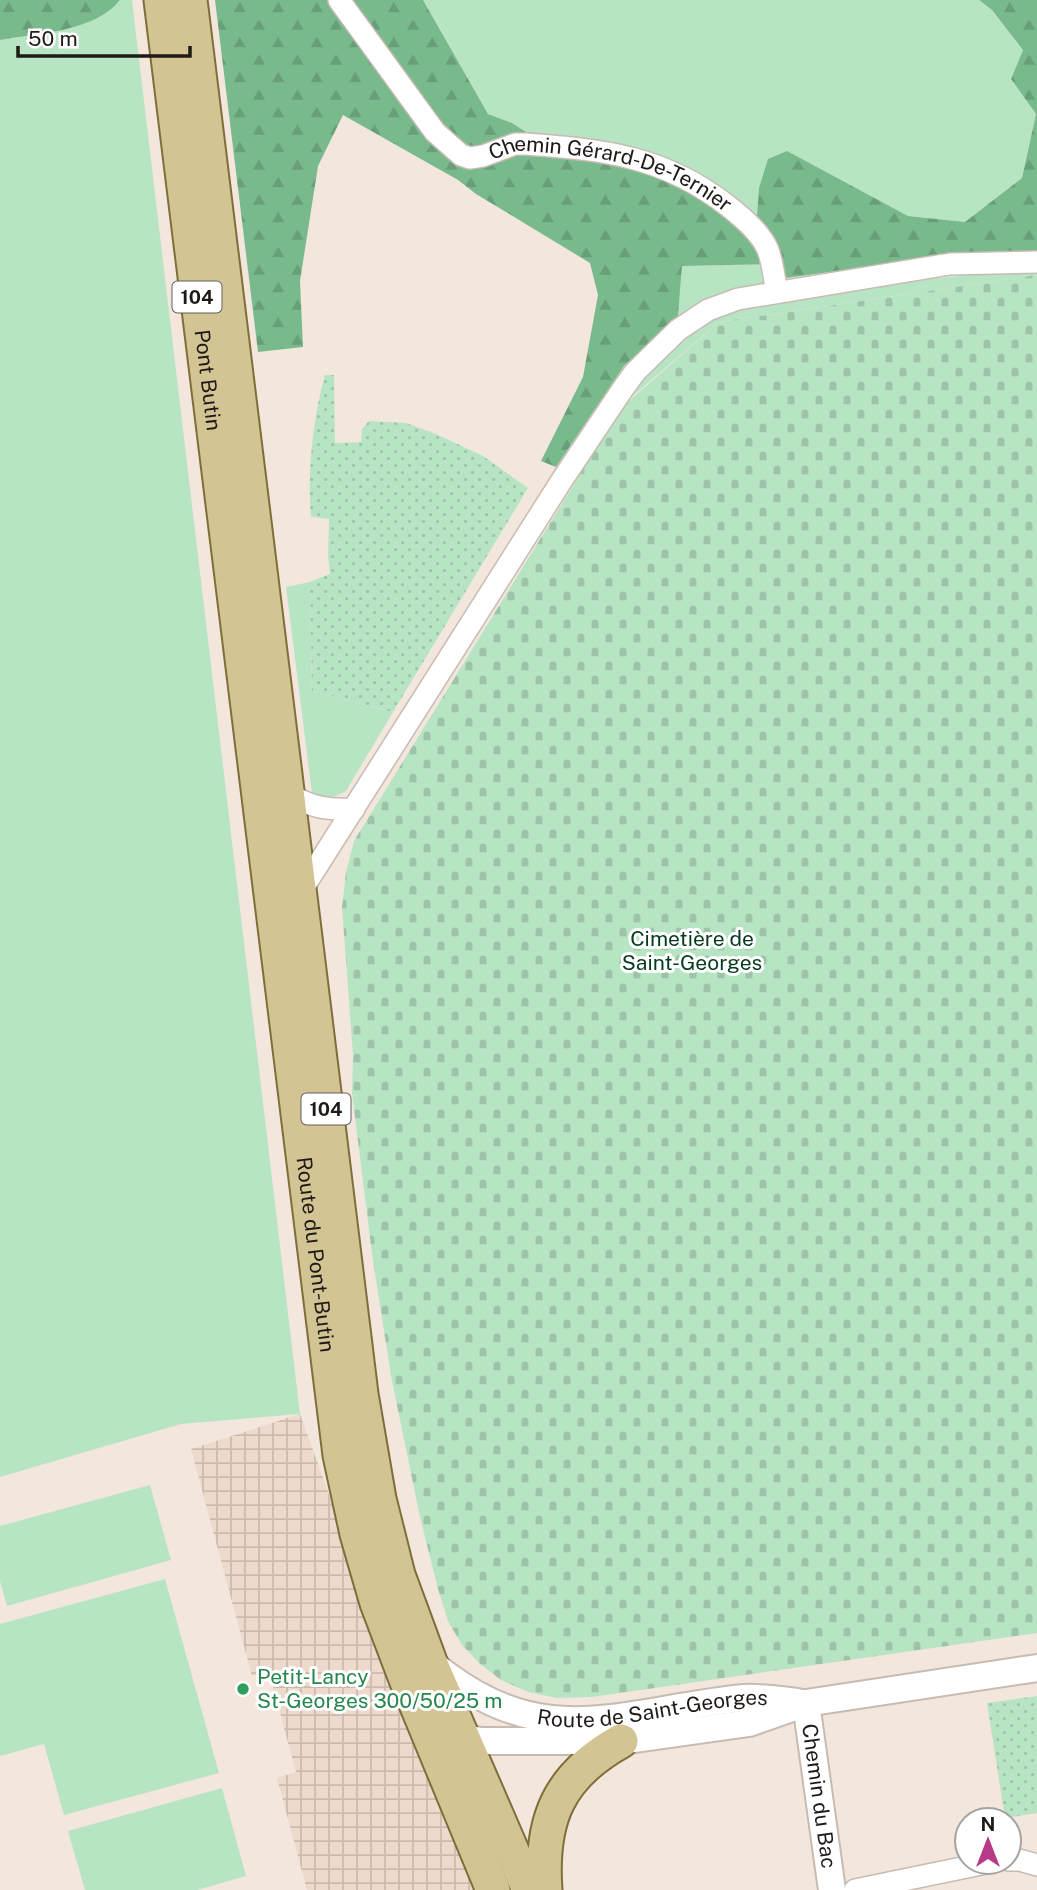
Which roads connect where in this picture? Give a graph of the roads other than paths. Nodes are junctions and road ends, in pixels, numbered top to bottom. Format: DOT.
graph roads {
  1 [pos="161,0"];
  2 [pos="190,0"];
  3 [pos="339,0"];
  4 [pos="1037,262"];
  5 [pos="777,292"];
  6 [pos="248,592"];
  7 [pos="288,793"];
  8 [pos="355,809"];
  9 [pos="300,893"];
  10 [pos="430,1661"];
  11 [pos="1037,1668"];
  12 [pos="806,1703"];
  13 [pos="426,1730"];
  14 [pos="464,1739"];
  15 [pos="621,1741"];
  16 [pos="953,1870"];
  17 [pos="493,1890"];
  18 [pos="529,1890"];
  19 [pos="545,1890"];
  20 [pos="832,1890"];
  21 [pos="856,1890"];
  1 -- 6 [label="main road, Pont Butin / 104"];
  2 -- 6 [label="main road, Pont Butin / 104"];
  3 -- 5 [label="street, Chemin Gérard-De-Ternier"];
  4 -- 5 [label="street"];
  5 -- 8 [label="street"];
  6 -- 7 [label="main road, Route du Pont-Butin / 104"];
  6 -- 13 [label="main road, Route du Pont-Butin / 104"];
  7 -- 8 [label="street"];
  7 -- 9 [label="main road, Route du Pont-Butin / 104"];
  8 -- 9 [label="street"];
  9 -- 10 [label="main road, Route du Pont-Butin / 104"];
  10 -- 12 [label="street, Route de Saint-Georges"];
  10 -- 14 [label="main road, Route du Pont-Butin / 104"];
  11 -- 12 [label="street, Route de Saint-Georges"];
  12 -- 15 [label="street, Route de Saint-Georges"];
  12 -- 20 [label="street, Chemin du Bac"];
  13 -- 14 [label="street, Route de Saint-Georges"];
  13 -- 17 [label="main road, Route du Pont-Butin / 104"];
  14 -- 15 [label="street, Route de Saint-Georges"];
  14 -- 18 [label="main road, Route du Pont-Butin / 104"];
  15 -- 19 [label="main road"];
  16 -- 21 [label="street"];
}
